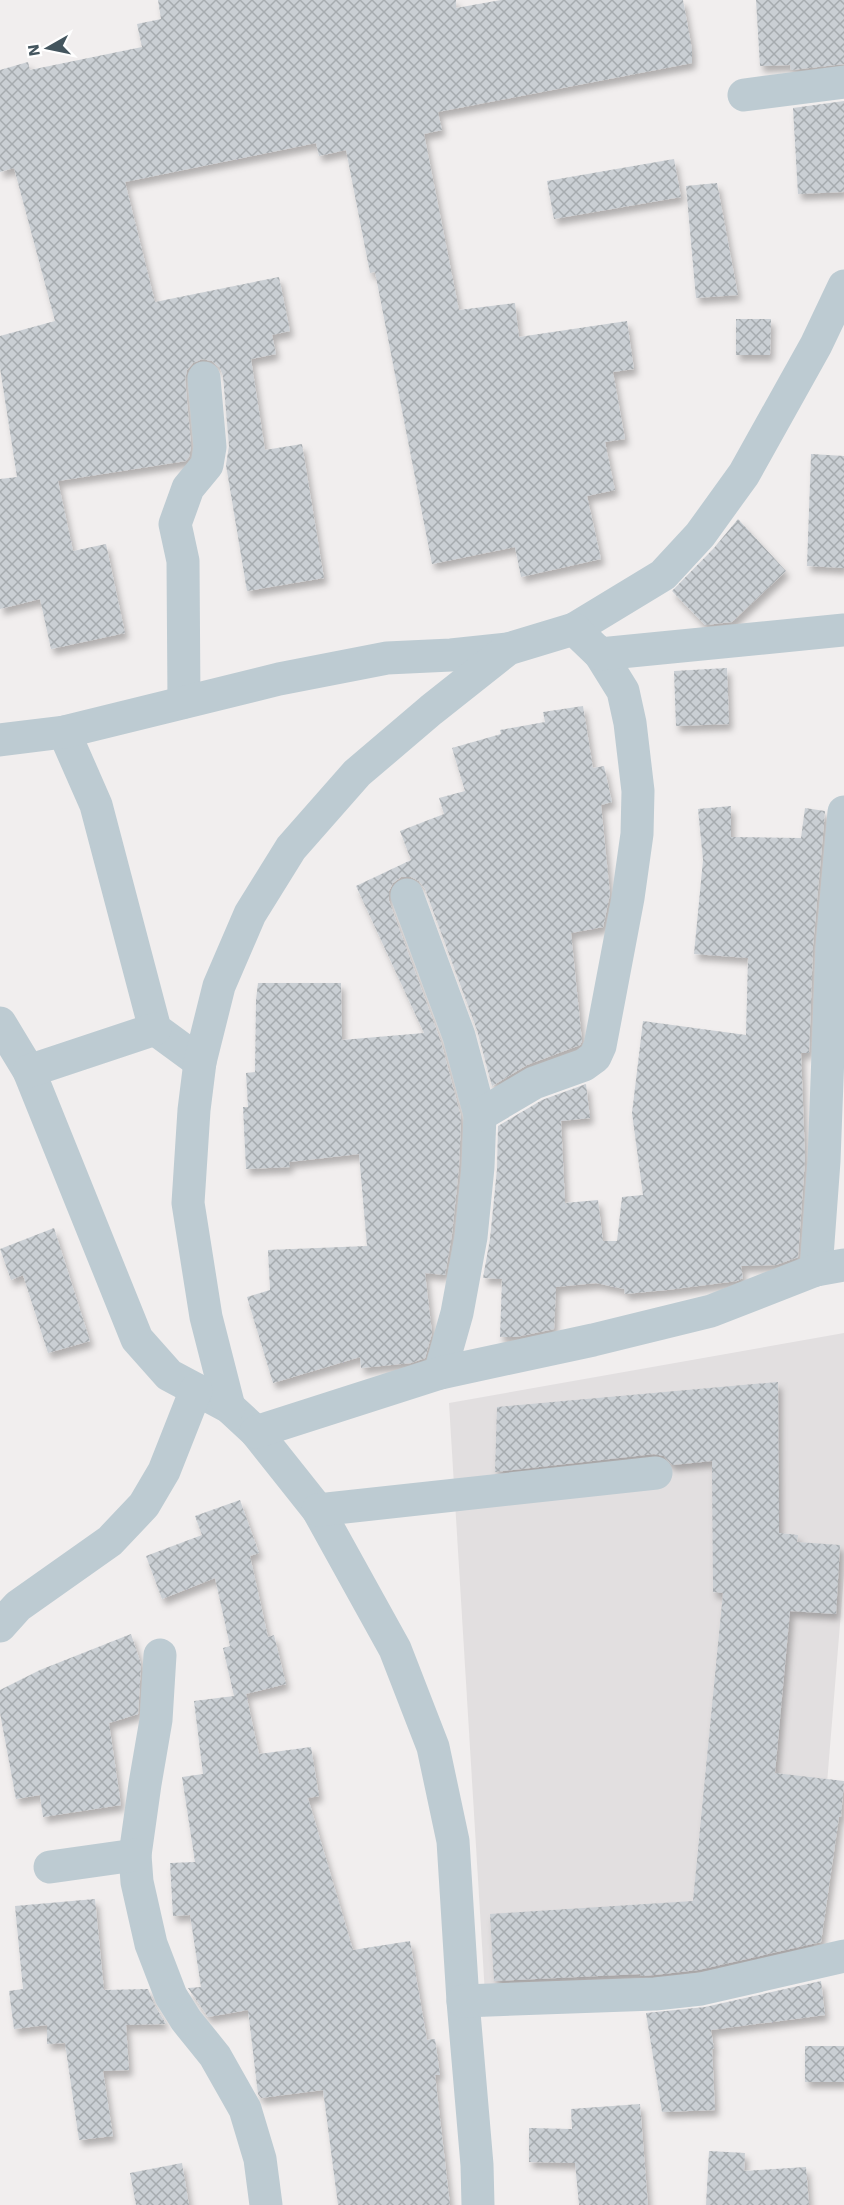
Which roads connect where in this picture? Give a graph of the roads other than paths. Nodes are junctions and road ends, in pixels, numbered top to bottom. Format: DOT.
graph roads {
  1 [pos="844,82"];
  2 [pos="744,95"];
  3 [pos="844,286"];
  4 [pos="204,378"];
  5 [pos="574,629"];
  6 [pos="844,630"];
  7 [pos="508,649"];
  8 [pos="600,654"];
  9 [pos="184,702"];
  10 [pos="64,732"];
  11 [pos="0,740"];
  12 [pos="844,812"];
  13 [pos="407,895"];
  14 [pos="0,1023"];
  15 [pos="156,1029"];
  16 [pos="200,1062"];
  17 [pos="29,1071"];
  18 [pos="480,1115"];
  19 [pos="830,1267"];
  20 [pos="440,1373"];
  21 [pos="196,1390"];
  22 [pos="229,1407"];
  23 [pos="256,1432"];
  24 [pos="656,1473"];
  25 [pos="318,1510"];
  26 [pos="0,1626"];
  27 [pos="160,1655"];
  28 [pos="135,1855"];
  29 [pos="50,1867"];
  30 [pos="844,1956"];
  31 [pos="463,2001"];
  32 [pos="266,2205"];
  33 [pos="478,2205"];
  1 -- 2 [label="street"];
  3 -- 5 [label="street"];
  4 -- 9 [label="street"];
  5 -- 7 [label="street"];
  5 -- 8 [label="street"];
  6 -- 8 [label="street"];
  7 -- 9 [label="street"];
  7 -- 16 [label="street"];
  8 -- 18 [label="street"];
  9 -- 10 [label="street"];
  10 -- 11 [label="street"];
  10 -- 15 [label="street"];
  12 -- 19 [label="street"];
  13 -- 18 [label="street"];
  14 -- 17 [label="street"];
  15 -- 16 [label="street"];
  15 -- 17 [label="street"];
  16 -- 22 [label="street"];
  17 -- 21 [label="street"];
  18 -- 20 [label="street"];
  19 -- 20 [label="street"];
  20 -- 23 [label="street"];
  21 -- 22 [label="street"];
  21 -- 26 [label="street"];
  22 -- 23 [label="street"];
  23 -- 25 [label="street"];
  24 -- 25 [label="street"];
  25 -- 31 [label="street"];
  27 -- 28 [label="street"];
  28 -- 29 [label="street"];
  28 -- 32 [label="street"];
  30 -- 31 [label="street"];
  31 -- 33 [label="street"];
}
